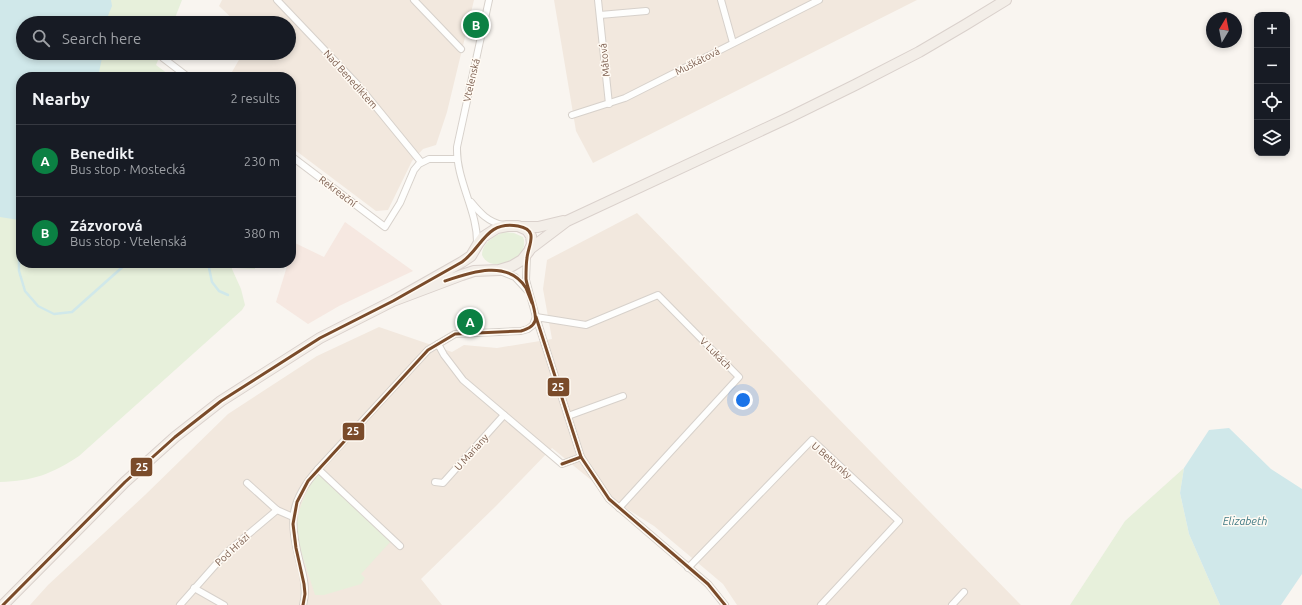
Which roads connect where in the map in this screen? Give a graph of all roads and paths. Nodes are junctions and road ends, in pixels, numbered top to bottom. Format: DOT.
graph roads {
  1 [pos="276,0"];
  2 [pos="414,0"];
  3 [pos="489,0"];
  4 [pos="598,0"];
  5 [pos="721,0"];
  6 [pos="819,0"];
  7 [pos="1006,0"];
  8 [pos="811,2"];
  9 [pos="646,11"];
  10 [pos="600,15"];
  11 [pos="291,16"];
  12 [pos="296,21"];
  13 [pos="733,43"];
  14 [pos="461,49"];
  15 [pos="166,60"];
  16 [pos="181,72"];
  17 [pos="609,104"];
  18 [pos="572,115"];
  19 [pos="457,159"];
  20 [pos="296,160"];
  21 [pos="421,162"];
  22 [pos="469,199"];
  23 [pos="567,221"];
  24 [pos="510,226"];
  25 [pos="521,227"];
  26 [pos="476,248"];
  27 [pos="529,251"];
  28 [pos="494,270"];
  29 [pos="528,291"];
  30 [pos="393,301"];
  31 [pos="536,317"];
  32 [pos="438,344"];
  33 [pos="623,396"];
  34 [pos="504,415"];
  35 [pos="568,416"];
  36 [pos="581,457"];
  37 [pos="318,469"];
  38 [pos="435,482"];
  39 [pos="247,483"];
  40 [pos="619,508"];
  41 [pos="277,510"];
  42 [pos="293,517"];
  43 [pos="400,546"];
  44 [pos="688,568"];
  45 [pos="194,588"];
  46 [pos="964,592"];
  47 [pos="3,605"];
  48 [pos="180,605"];
  49 [pos="224,605"];
  50 [pos="303,605"];
  51 [pos="725,605"];
  52 [pos="821,605"];
  53 [pos="952,605"];
  1 -- 11 [label="street, Nad Benediktem"];
  2 -- 14 [label="street"];
  3 -- 19 [label="street, Vtelenská"];
  4 -- 10 [label="street, Mátová"];
  5 -- 13 [label="street"];
  6 -- 8 [label="street, Muškátová"];
  7 -- 23 [label="main road"];
  8 -- 13 [label="street, Muškátová"];
  9 -- 10 [label="street"];
  10 -- 17 [label="street, Mátová"];
  12 -- 21 [label="street, Nad Benediktem"];
  13 -- 17 [label="street, Muškátová"];
  15 -- 16 [label="street"];
  17 -- 18 [label="street, Muškátová"];
  19 -- 21 [label="street"];
  19 -- 22 [label="street, Vtelenská"];
  20 -- 21 [label="street, Rekreační"];
  22 -- 24 [label="street, Vtelenská"];
  22 -- 26 [label="street, Vtelenská"];
  23 -- 25 [label="main road"];
  23 -- 27 [label="main road"];
  24 -- 25 [label="main road"];
  24 -- 26 [label="main road"];
  25 -- 27 [label="main road"];
  26 -- 28 [label="main road"];
  26 -- 30 [label="main road"];
  27 -- 28 [label="main road"];
  27 -- 29 [label="street"];
  28 -- 29 [label="street"];
  28 -- 30 [label="main road"];
  29 -- 31 [label="street"];
  30 -- 47 [label="main road"];
  31 -- 32 [label="street"];
  31 -- 35 [label="street"];
  31 -- 40 [label="street, V Lukách"];
  32 -- 34 [label="street"];
  32 -- 37 [label="street"];
  33 -- 35 [label="street"];
  34 -- 36 [label="street"];
  34 -- 38 [label="street, U Mariany"];
  35 -- 36 [label="street"];
  36 -- 40 [label="street"];
  37 -- 42 [label="street"];
  37 -- 43 [label="street"];
  39 -- 41 [label="street"];
  40 -- 44 [label="street"];
  41 -- 42 [label="street"];
  41 -- 45 [label="street, Pod Hrází"];
  42 -- 50 [label="street"];
  44 -- 51 [label="street"];
  44 -- 52 [label="street, U Bettynky"];
  45 -- 48 [label="street, Pod Hrází"];
  45 -- 49 [label="street"];
  46 -- 53 [label="street"];
}
